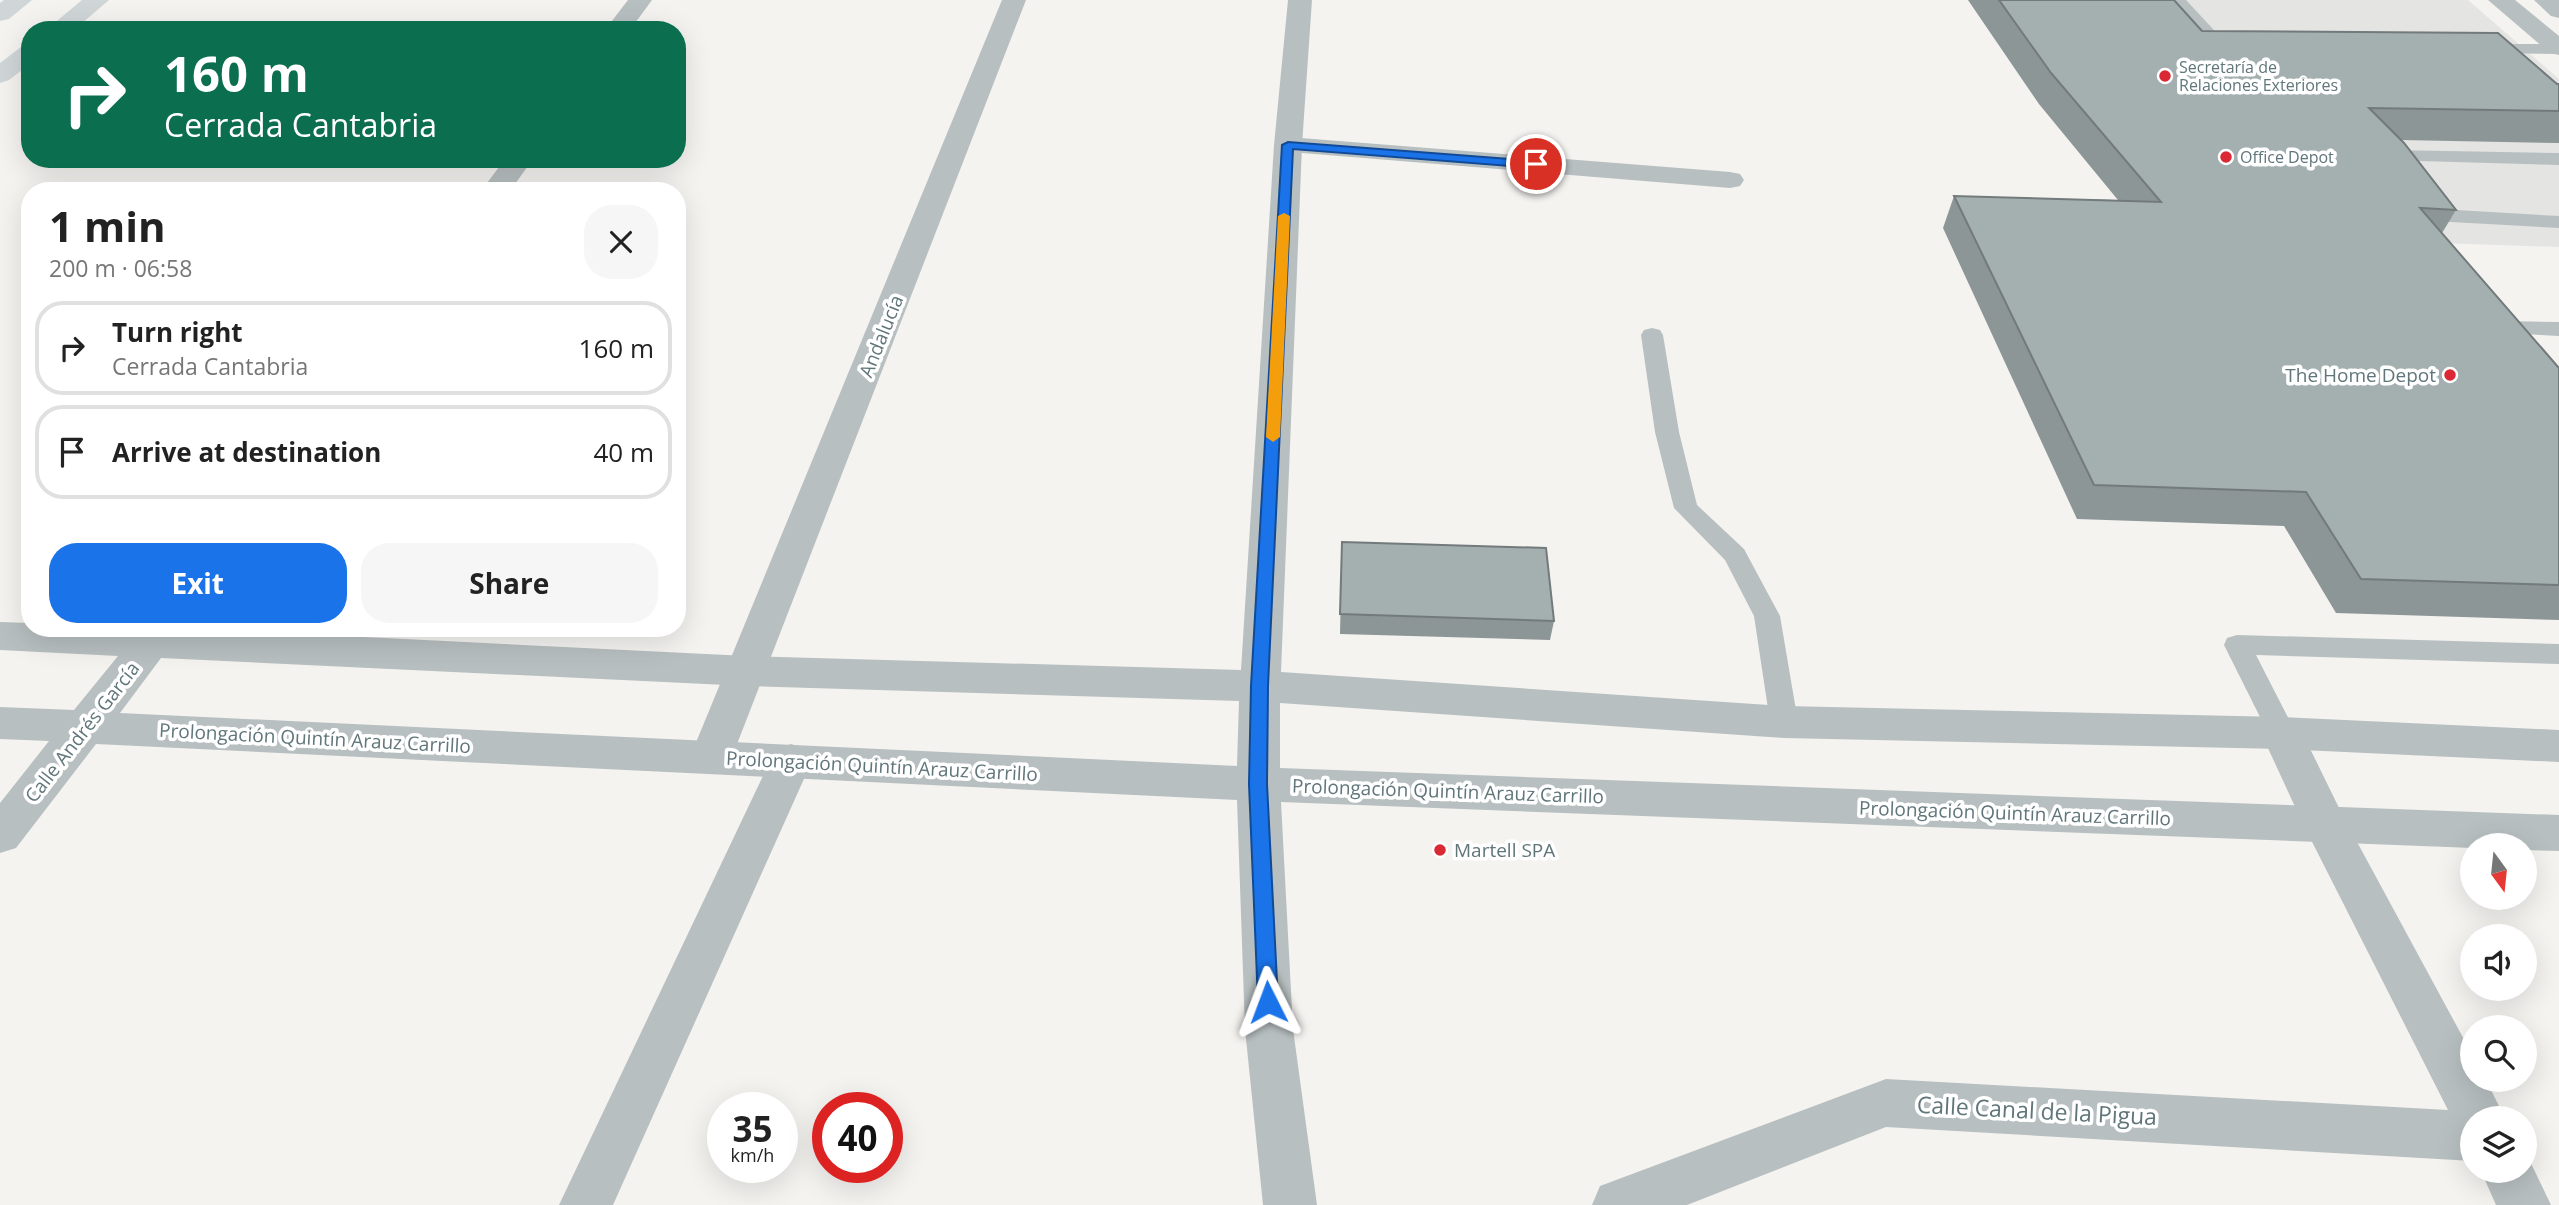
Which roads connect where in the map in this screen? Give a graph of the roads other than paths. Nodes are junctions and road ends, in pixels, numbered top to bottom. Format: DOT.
graph roads {
  1 [pos="20,0"];
  2 [pos="97,0"];
  3 [pos="640,0"];
  4 [pos="1014,0"];
  5 [pos="1300,0"];
  6 [pos="2177,0"];
  7 [pos="2500,0"];
  8 [pos="2546,0"];
  9 [pos="2559,10"];
  10 [pos="0,14"];
  11 [pos="70,21"];
  12 [pos="624,21"];
  13 [pos="2246,48"];
  14 [pos="2559,48"];
  15 [pos="2459,49"];
  16 [pos="21,59"];
  17 [pos="0,75"];
  18 [pos="1288,145"];
  19 [pos="2559,159"];
  20 [pos="1730,180"];
  21 [pos="2559,222"];
  22 [pos="2559,329"];
  23 [pos="1652,335"];
  24 [pos="2559,393"];
  25 [pos="0,636"];
  26 [pos="21,636"];
  27 [pos="156,637"];
  28 [pos="191,637"];
  29 [pos="2559,654"];
  30 [pos="747,671"];
  31 [pos="1260,686"];
  32 [pos="1784,722"];
  33 [pos="0,723"];
  34 [pos="86,727"];
  35 [pos="2282,733"];
  36 [pos="2559,746"];
  37 [pos="711,757"];
  38 [pos="791,761"];
  39 [pos="1258,784"];
  40 [pos="2325,824"];
  41 [pos="2559,833"];
  42 [pos="0,835"];
  43 [pos="2473,1106"];
  44 [pos="2460,1135"];
  45 [pos="2513,1183"];
  46 [pos="586,1205"];
  47 [pos="1290,1205"];
  48 [pos="1619,1205"];
  49 [pos="2524,1205"];
  1 -- 10 [label="main road"];
  2 -- 11 [label="main road"];
  3 -- 12 [label="street"];
  4 -- 30 [label="street, Andalucía"];
  5 -- 18 [label="street"];
  6 -- 13 [label="lane"];
  7 -- 14 [label="street"];
  8 -- 9 [label="street"];
  14 -- 15 [label="lane"];
  16 -- 17 [label="main road"];
  18 -- 20 [label="street"];
  18 -- 31 [label="street"];
  19 -- 21 [label="lane"];
  22 -- 24 [label="lane"];
  23 -- 32 [label="lane"];
  25 -- 26 [label="street"];
  27 -- 34 [label="street, Calle Andrés García"];
  28 -- 30 [label="street"];
  29 -- 35 [label="lane"];
  30 -- 31 [label="street"];
  30 -- 37 [label="street, Andalucía"];
  31 -- 32 [label="street"];
  31 -- 39 [label="street"];
  32 -- 35 [label="street"];
  33 -- 34 [label="street, Prolongación Quintín Arauz Carrillo"];
  34 -- 37 [label="street, Prolongación Quintín Arauz Carrillo"];
  34 -- 42 [label="street, Calle Andrés García"];
  35 -- 36 [label="street"];
  35 -- 40 [label="street"];
  37 -- 38 [label="street, Prolongación Quintín Arauz Carrillo"];
  38 -- 39 [label="street, Prolongación Quintín Arauz Carrillo"];
  38 -- 46 [label="street"];
  39 -- 40 [label="street, Prolongación Quintín Arauz Carrillo"];
  39 -- 47 [label="street"];
  40 -- 41 [label="street, Prolongación Quintín Arauz Carrillo"];
  40 -- 43 [label="street"];
  44 -- 48 [label="street, Calle Canal de la Pigua"];
  45 -- 49 [label="street"];
}
